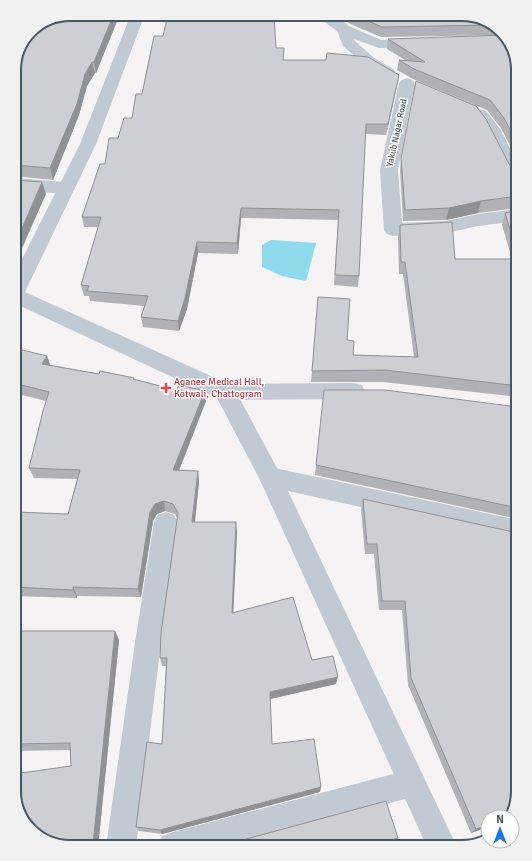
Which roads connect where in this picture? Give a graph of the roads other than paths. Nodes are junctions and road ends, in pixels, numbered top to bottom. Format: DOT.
graph roads {
  1 [pos="135,21"];
  2 [pos="339,21"];
  3 [pos="342,22"];
  4 [pos="432,42"];
  5 [pos="451,101"];
  6 [pos="511,167"];
  7 [pos="21,185"];
  8 [pos="66,188"];
  9 [pos="511,216"];
  10 [pos="21,281"];
  11 [pos="21,298"];
  12 [pos="375,391"];
  13 [pos="225,392"];
  14 [pos="270,477"];
  15 [pos="166,522"];
  16 [pos="511,529"];
  17 [pos="412,783"];
  18 [pos="122,840"];
  19 [pos="199,840"];
  20 [pos="439,840"];
  1 -- 8 [label="street"];
  2 -- 3 [label="street"];
  3 -- 4 [label="street"];
  3 -- 9 [label="street, Yakub Nagar Road"];
  5 -- 6 [label="street"];
  7 -- 8 [label="street"];
  8 -- 10 [label="street"];
  11 -- 13 [label="street"];
  12 -- 13 [label="street"];
  13 -- 14 [label="street"];
  14 -- 16 [label="street"];
  14 -- 17 [label="street"];
  15 -- 18 [label="street"];
  17 -- 19 [label="street"];
  17 -- 20 [label="street"];
}
